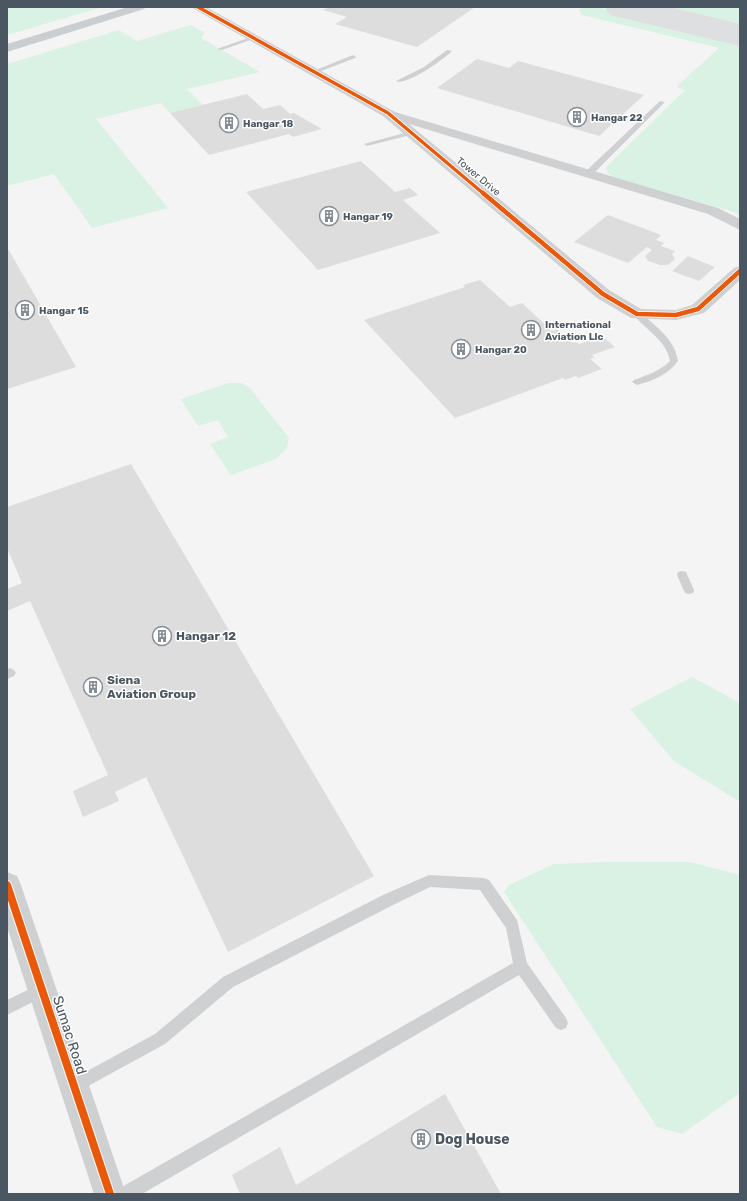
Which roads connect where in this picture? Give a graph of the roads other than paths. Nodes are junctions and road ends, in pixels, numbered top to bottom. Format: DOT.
graph roads {
  1 [pos="140,7"];
  2 [pos="198,7"];
  3 [pos="253,38"];
  4 [pos="7,48"];
  5 [pos="220,49"];
  6 [pos="449,51"];
  7 [pos="353,57"];
  8 [pos="314,72"];
  9 [pos="399,82"];
  10 [pos="662,102"];
  11 [pos="388,113"];
  12 [pos="412,133"];
  13 [pos="367,144"];
  14 [pos="588,174"];
  15 [pos="740,225"];
  16 [pos="740,271"];
  17 [pos="637,314"];
  18 [pos="637,382"];
  19 [pos="682,575"];
  20 [pos="689,590"];
  21 [pos="7,884"];
  22 [pos="520,966"];
  23 [pos="42,990"];
  24 [pos="7,1008"];
  25 [pos="561,1023"];
  26 [pos="74,1086"];
  27 [pos="110,1194"];
  28 [pos="126,1194"];
  1 -- 4 [label="main road"];
  2 -- 3 [label="street, Tower Drive"];
  3 -- 5 [label="lane"];
  3 -- 8 [label="street, Tower Drive"];
  6 -- 9 [label="lane"];
  7 -- 8 [label="lane"];
  8 -- 11 [label="street, Tower Drive"];
  10 -- 14 [label="lane"];
  11 -- 12 [label="street, Tower Drive"];
  11 -- 14 [label="street, Tower Drive"];
  12 -- 13 [label="lane"];
  12 -- 17 [label="street, Tower Drive"];
  14 -- 15 [label="street, Tower Drive"];
  16 -- 17 [label="street, Tower Drive"];
  17 -- 18 [label="lane"];
  19 -- 20 [label="lane"];
  21 -- 23 [label="street, Sumac Road"];
  22 -- 25 [label="lane"];
  22 -- 26 [label="lane"];
  22 -- 28 [label="lane"];
  23 -- 24 [label="lane"];
  23 -- 26 [label="street, Sumac Road"];
  26 -- 27 [label="street, Sumac Road"];
}
